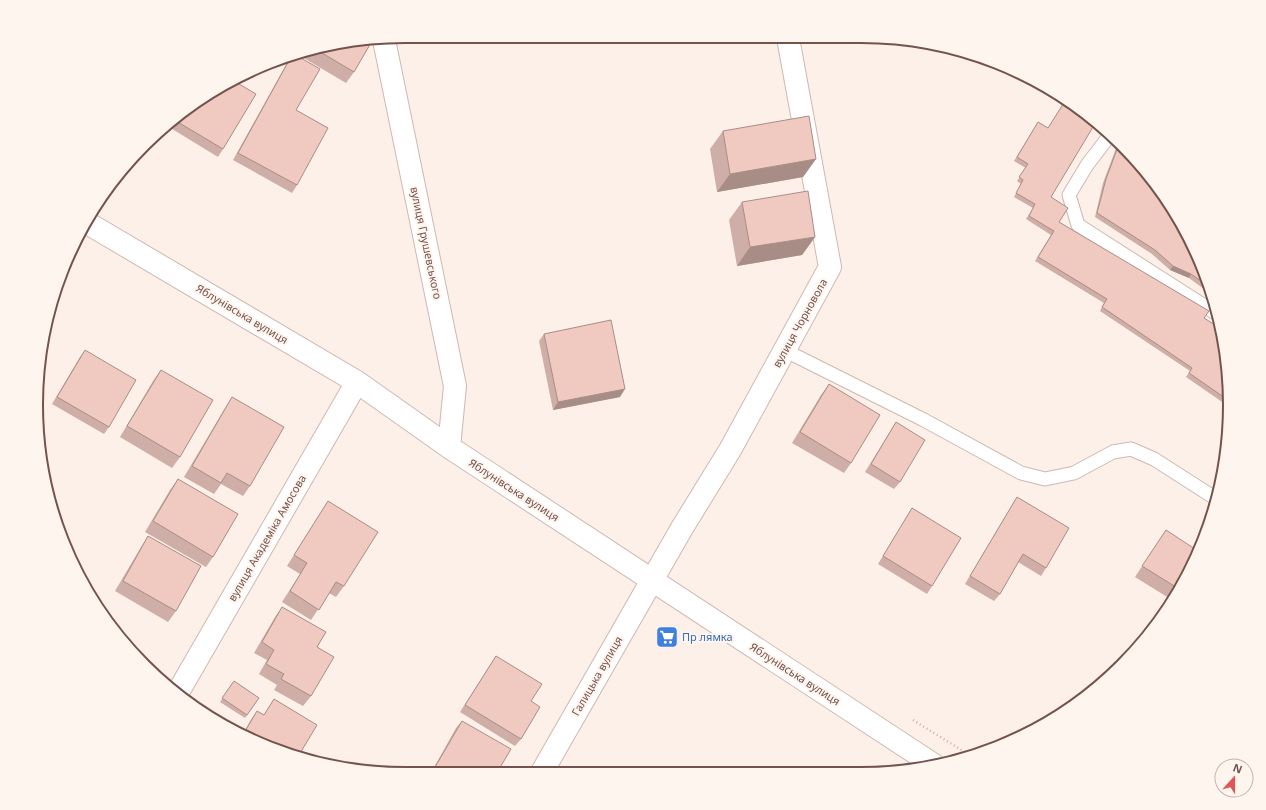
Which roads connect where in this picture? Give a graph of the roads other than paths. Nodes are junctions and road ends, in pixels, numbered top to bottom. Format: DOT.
graph roads {
  1 [pos="789,43"];
  2 [pos="385,44"];
  3 [pos="1107,139"];
  4 [pos="91,225"];
  5 [pos="1211,310"];
  6 [pos="784,350"];
  7 [pos="357,382"];
  8 [pos="449,446"];
  9 [pos="1212,496"];
  10 [pos="653,580"];
  11 [pos="180,688"];
  12 [pos="928,761"];
  13 [pos="545,767"];
  1 -- 6 [label="street, вулиця Чорновола"];
  2 -- 8 [label="street, вулиця Грушевського"];
  3 -- 5 [label="lane"];
  4 -- 7 [label="street, Яблунівська вулиця"];
  6 -- 9 [label="lane"];
  6 -- 10 [label="street, вулиця Чорновола"];
  7 -- 8 [label="street, Яблунівська вулиця"];
  7 -- 11 [label="street, вулиця Академіка Амосова"];
  8 -- 10 [label="street, Яблунівська вулиця"];
  10 -- 12 [label="street, Яблунівська вулиця"];
  10 -- 13 [label="street, Галицька вулиця"];
}
